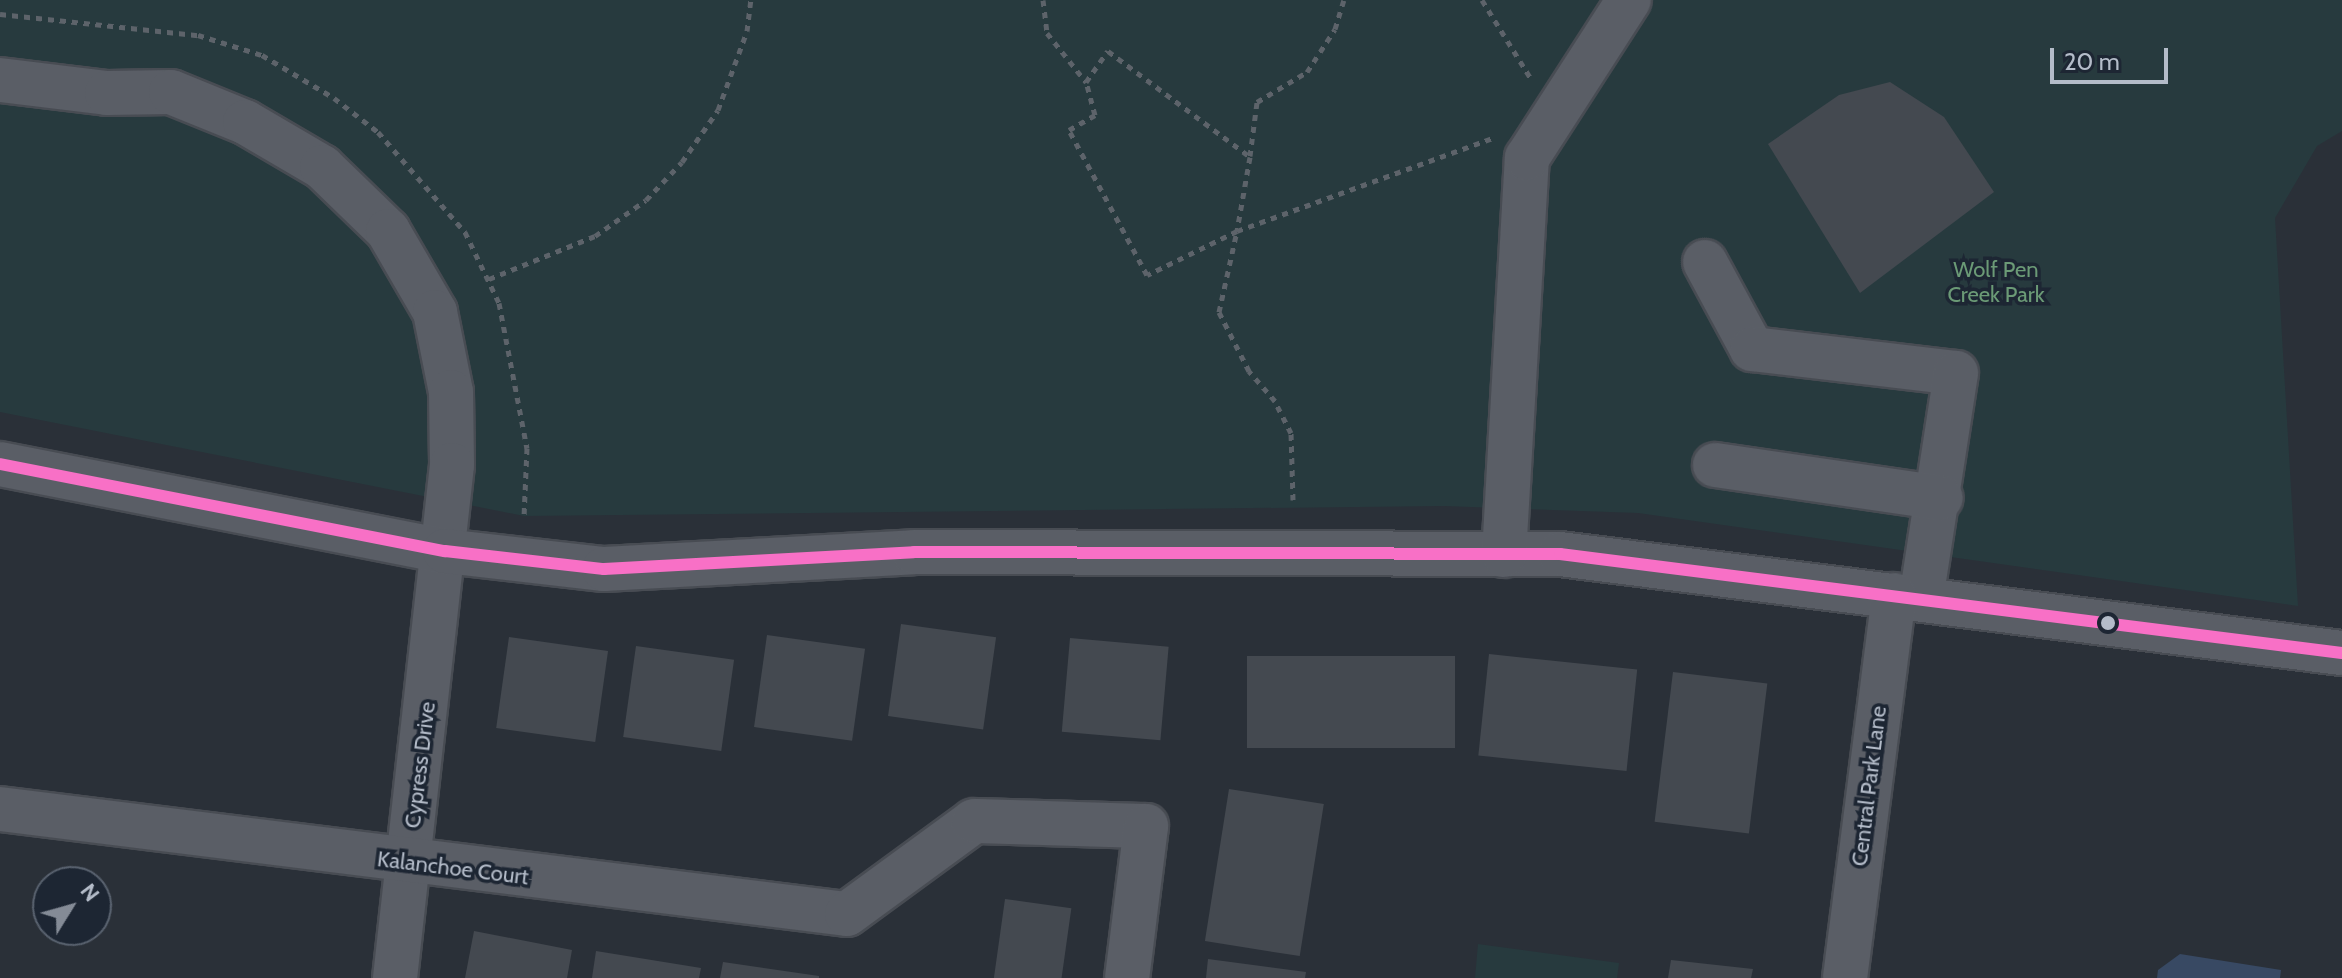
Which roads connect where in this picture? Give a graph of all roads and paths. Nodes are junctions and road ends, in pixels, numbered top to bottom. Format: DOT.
graph roads {
  1 [pos="751,0"];
  2 [pos="1043,0"];
  3 [pos="1344,0"];
  4 [pos="1482,0"];
  5 [pos="1629,0"];
  6 [pos="0,80"];
  7 [pos="1086,82"];
  8 [pos="1554,115"];
  9 [pos="1496,136"];
  10 [pos="1250,157"];
  11 [pos="1237,231"];
  12 [pos="1705,262"];
  13 [pos="489,279"];
  14 [pos="0,464"];
  15 [pos="1715,465"];
  16 [pos="1941,498"];
  17 [pos="1293,500"];
  18 [pos="445,551"];
  19 [pos="1504,555"];
  20 [pos="1907,597"];
  21 [pos="2342,653"];
  22 [pos="0,809"];
  23 [pos="409,863"];
  24 [pos="395,978"];
  25 [pos="1127,978"];
  26 [pos="1845,978"];
  1 -- 13 [label="path"];
  2 -- 7 [label="path"];
  3 -- 10 [label="path"];
  4 -- 8 [label="path"];
  5 -- 8 [label="street"];
  6 -- 18 [label="street, Cypress Drive"];
  7 -- 10 [label="path"];
  7 -- 11 [label="path"];
  8 -- 19 [label="street"];
  9 -- 11 [label="path"];
  10 -- 11 [label="path"];
  11 -- 17 [label="path"];
  12 -- 16 [label="street, Central Park Lane"];
  14 -- 18 [label="street"];
  15 -- 16 [label="street"];
  16 -- 20 [label="street, Central Park Lane"];
  18 -- 19 [label="street"];
  18 -- 23 [label="street, Cypress Drive"];
  19 -- 20 [label="street"];
  20 -- 21 [label="street"];
  20 -- 26 [label="street, Central Park Lane"];
  22 -- 23 [label="street, Kalanchoe Court"];
  23 -- 24 [label="street, Cypress Drive"];
  23 -- 25 [label="street, Kalanchoe Court"];
}
